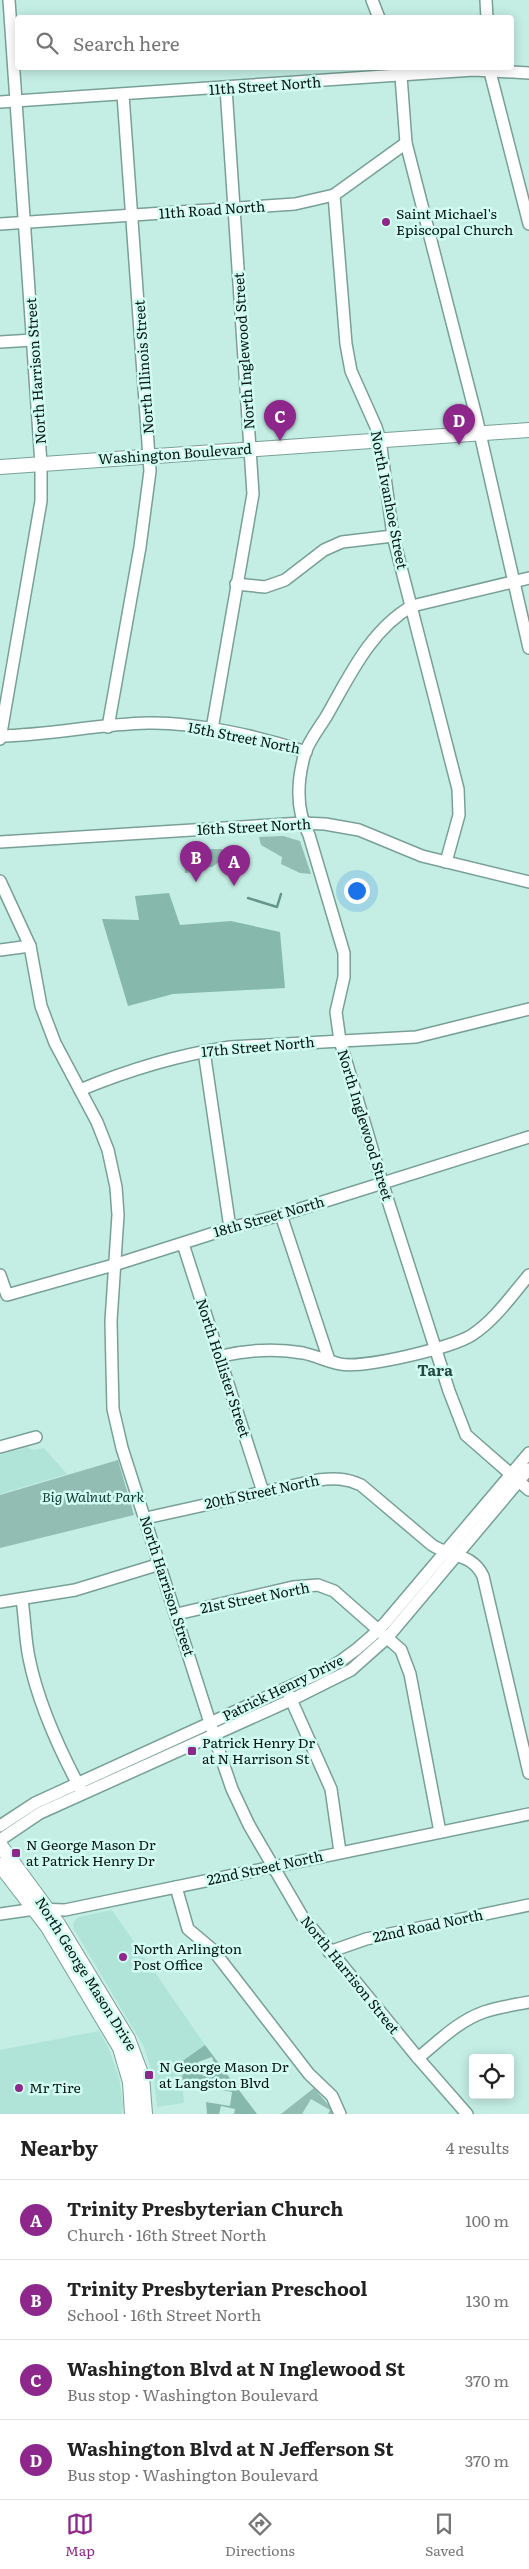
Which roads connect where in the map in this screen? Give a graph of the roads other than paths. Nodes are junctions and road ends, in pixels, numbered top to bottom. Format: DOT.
graph roads {
  1 [pos="10,0"];
  2 [pos="372,0"];
  3 [pos="486,0"];
  4 [pos="378,15"];
  5 [pos="487,15"];
  6 [pos="15,63"];
  7 [pos="16,70"];
  8 [pos="459,70"];
  9 [pos="489,70"];
  10 [pos="499,70"];
  11 [pos="399,72"];
  12 [pos="529,73"];
  13 [pos="226,88"];
  14 [pos="123,95"];
  15 [pos="18,101"];
  16 [pos="0,102"];
  17 [pos="406,143"];
  18 [pos="334,195"];
  19 [pos="235,209"];
  20 [pos="133,215"];
  21 [pos="529,221"];
  22 [pos="26,222"];
  23 [pos="0,224"];
  24 [pos="33,340"];
  25 [pos="0,342"];
  26 [pos="529,430"];
  27 [pos="480,433"];
  28 [pos="380,440"];
  29 [pos="250,448"];
  30 [pos="150,457"];
  31 [pos="41,464"];
  32 [pos="0,467"];
  33 [pos="393,536"];
  34 [pos="529,578"];
  35 [pos="513,582"];
  36 [pos="236,584"];
  37 [pos="412,606"];
  38 [pos="529,648"];
  39 [pos="108,727"];
  40 [pos="212,730"];
  41 [pos="0,737"];
  42 [pos="306,752"];
  43 [pos="302,822"];
  44 [pos="0,842"];
  45 [pos="446,862"];
  46 [pos="0,881"];
  47 [pos="529,882"];
  48 [pos="30,946"];
  49 [pos="0,950"];
  50 [pos="529,1009"];
  51 [pos="340,1040"];
  52 [pos="204,1051"];
  53 [pos="80,1090"];
  54 [pos="529,1136"];
  55 [pos="382,1182"];
  56 [pos="281,1215"];
  57 [pos="230,1228"];
  58 [pos="183,1244"];
  59 [pos="117,1264"];
  60 [pos="0,1275"];
  61 [pos="529,1275"];
  62 [pos="436,1348"];
  63 [pos="221,1356"];
  64 [pos="329,1360"];
  65 [pos="36,1437"];
  66 [pos="0,1447"];
  67 [pos="529,1453"];
  68 [pos="529,1469"];
  69 [pos="515,1478"];
  70 [pos="529,1490"];
  71 [pos="263,1492"];
  72 [pos="146,1518"];
  73 [pos="444,1553"];
  74 [pos="458,1554"];
  75 [pos="160,1564"];
  76 [pos="22,1600"];
  77 [pos="0,1602"];
  78 [pos="177,1614"];
  79 [pos="378,1630"];
  80 [pos="387,1638"];
  81 [pos="286,1689"];
  82 [pos="291,1700"];
  83 [pos="210,1724"];
  84 [pos="214,1735"];
  85 [pos="529,1774"];
  86 [pos="80,1789"];
  87 [pos="529,1814"];
  88 [pos="0,1826"];
  89 [pos="440,1832"];
  90 [pos="0,1840"];
  91 [pos="0,1845"];
  92 [pos="340,1852"];
  93 [pos="0,1865"];
  94 [pos="273,1868"];
  95 [pos="176,1887"];
  96 [pos="529,1905"];
  97 [pos="35,1909"];
  98 [pos="49,1910"];
  99 [pos="0,1914"];
  100 [pos="329,1952"];
  101 [pos="529,2002"];
  102 [pos="418,2058"];
  103 [pos="132,2114"];
  104 [pos="145,2114"];
  105 [pos="340,2114"];
  106 [pos="467,2114"];
  1 -- 6 [label="street, North Harrison Street"];
  2 -- 4 [label="street"];
  3 -- 5 [label="street"];
  7 -- 15 [label="street, North Harrison Street"];
  8 -- 11 [label="street, 11th Street North"];
  9 -- 21 [label="street"];
  10 -- 12 [label="street, 11th Street North"];
  11 -- 13 [label="street, 11th Street North"];
  11 -- 17 [label="street"];
  13 -- 14 [label="street, 11th Street North"];
  13 -- 19 [label="street, North Inglewood Street"];
  14 -- 15 [label="street, 11th Street North"];
  14 -- 20 [label="street, North Illinois Street"];
  15 -- 16 [label="street, 11th Street North"];
  15 -- 22 [label="street, North Harrison Street"];
  17 -- 18 [label="street, 11th Road North"];
  17 -- 27 [label="street"];
  18 -- 19 [label="street, 11th Road North"];
  18 -- 28 [label="street, North Ivanhoe Street"];
  19 -- 20 [label="street, 11th Road North"];
  19 -- 29 [label="street, North Inglewood Street"];
  20 -- 22 [label="street, 11th Road North"];
  20 -- 30 [label="street, North Illinois Street"];
  22 -- 23 [label="street, 11th Road North"];
  22 -- 24 [label="street, North Harrison Street"];
  24 -- 25 [label="street"];
  24 -- 31 [label="street, North Harrison Street"];
  26 -- 27 [label="main road, Washington Boulevard"];
  27 -- 28 [label="main road, Washington Boulevard"];
  27 -- 35 [label="street"];
  28 -- 29 [label="main road, Washington Boulevard"];
  28 -- 33 [label="street, North Ivanhoe Street"];
  29 -- 30 [label="main road, Washington Boulevard"];
  29 -- 36 [label="street, North Inglewood Street"];
  30 -- 31 [label="main road, Washington Boulevard"];
  30 -- 39 [label="street, North Illinois Street"];
  31 -- 32 [label="main road, Washington Boulevard"];
  31 -- 41 [label="street, North Harrison Street"];
  33 -- 36 [label="street"];
  33 -- 37 [label="street, North Ivanhoe Street"];
  34 -- 35 [label="street, 15th Street North"];
  35 -- 37 [label="street, 15th Street North"];
  35 -- 38 [label="street"];
  36 -- 40 [label="street, North Inglewood Street"];
  37 -- 42 [label="street, 15th Street North"];
  37 -- 45 [label="street, North Ivanhoe Street"];
  39 -- 40 [label="street, 15th Street North"];
  39 -- 41 [label="street, 15th Street North"];
  40 -- 42 [label="street, 15th Street North"];
  42 -- 43 [label="street, North Inglewood Street"];
  43 -- 44 [label="street, 16th Street North"];
  43 -- 45 [label="street, 16th Street North"];
  43 -- 51 [label="street, North Inglewood Street"];
  45 -- 47 [label="street, 16th Street North"];
  46 -- 48 [label="street, North Harrison Street"];
  48 -- 49 [label="street"];
  48 -- 53 [label="street, North Harrison Street"];
  50 -- 51 [label="street, 17th Street North"];
  51 -- 52 [label="street, 17th Street North"];
  51 -- 55 [label="street, North Inglewood Street"];
  52 -- 53 [label="street, 17th Street North"];
  52 -- 57 [label="street"];
  53 -- 59 [label="street, North Harrison Street"];
  54 -- 55 [label="street, 18th Street North"];
  55 -- 56 [label="street, 18th Street North"];
  55 -- 62 [label="street, North Inglewood Street"];
  56 -- 57 [label="street, 18th Street North"];
  56 -- 64 [label="street"];
  57 -- 58 [label="street, 18th Street North"];
  58 -- 59 [label="street, 18th Street North"];
  58 -- 63 [label="street, North Hollister Street"];
  59 -- 60 [label="street, 18th Street North"];
  59 -- 72 [label="street, North Harrison Street"];
  61 -- 62 [label="street"];
  62 -- 64 [label="street"];
  62 -- 69 [label="street, North Inglewood Street"];
  63 -- 64 [label="street"];
  63 -- 71 [label="street, North Hollister Street"];
  65 -- 66 [label="street"];
  67 -- 69 [label="street, Patrick Henry Drive"];
  68 -- 69 [label="street, Patrick Henry Drive"];
  69 -- 70 [label="street"];
  69 -- 73 [label="street, Patrick Henry Drive"];
  69 -- 74 [label="street, Patrick Henry Drive"];
  71 -- 72 [label="street, 20th Street North"];
  71 -- 73 [label="street, 20th Street North"];
  72 -- 75 [label="street, North Harrison Street"];
  73 -- 74 [label="street"];
  73 -- 79 [label="street, Patrick Henry Drive"];
  74 -- 80 [label="street, Patrick Henry Drive"];
  74 -- 85 [label="street"];
  75 -- 76 [label="street"];
  75 -- 78 [label="street, North Harrison Street"];
  76 -- 77 [label="street"];
  76 -- 86 [label="street"];
  78 -- 79 [label="street, 21st Street North"];
  78 -- 83 [label="street, North Harrison Street"];
  79 -- 80 [label="street, 21st Street North"];
  79 -- 81 [label="street, Patrick Henry Drive"];
  80 -- 82 [label="street, Patrick Henry Drive"];
  80 -- 89 [label="street, 21st Street North"];
  81 -- 82 [label="street"];
  81 -- 83 [label="street, Patrick Henry Drive"];
  82 -- 84 [label="street, Patrick Henry Drive"];
  82 -- 92 [label="street"];
  83 -- 84 [label="street, North Harrison Street"];
  83 -- 86 [label="street, Patrick Henry Drive"];
  84 -- 86 [label="street, Patrick Henry Drive"];
  84 -- 94 [label="street, North Harrison Street"];
  86 -- 88 [label="street, Patrick Henry Drive"];
  86 -- 90 [label="street, Patrick Henry Drive"];
  87 -- 89 [label="street, 22nd Street North"];
  89 -- 92 [label="street, 22nd Street North"];
  91 -- 98 [label="main road, North George Mason Drive"];
  92 -- 94 [label="street, 22nd Street North"];
  93 -- 97 [label="main road, North George Mason Drive"];
  94 -- 95 [label="street, 22nd Street North"];
  94 -- 100 [label="street, North Harrison Street"];
  95 -- 98 [label="street, 22nd Street North"];
  95 -- 105 [label="street"];
  96 -- 100 [label="street, 22nd Road North"];
  97 -- 98 [label="street, 22nd Street North"];
  97 -- 99 [label="street, 22nd Street North"];
  97 -- 103 [label="main road, North George Mason Drive"];
  98 -- 104 [label="main road, North George Mason Drive"];
  100 -- 102 [label="street, North Harrison Street"];
  101 -- 102 [label="street"];
  102 -- 106 [label="street, North Harrison Street"];
}
